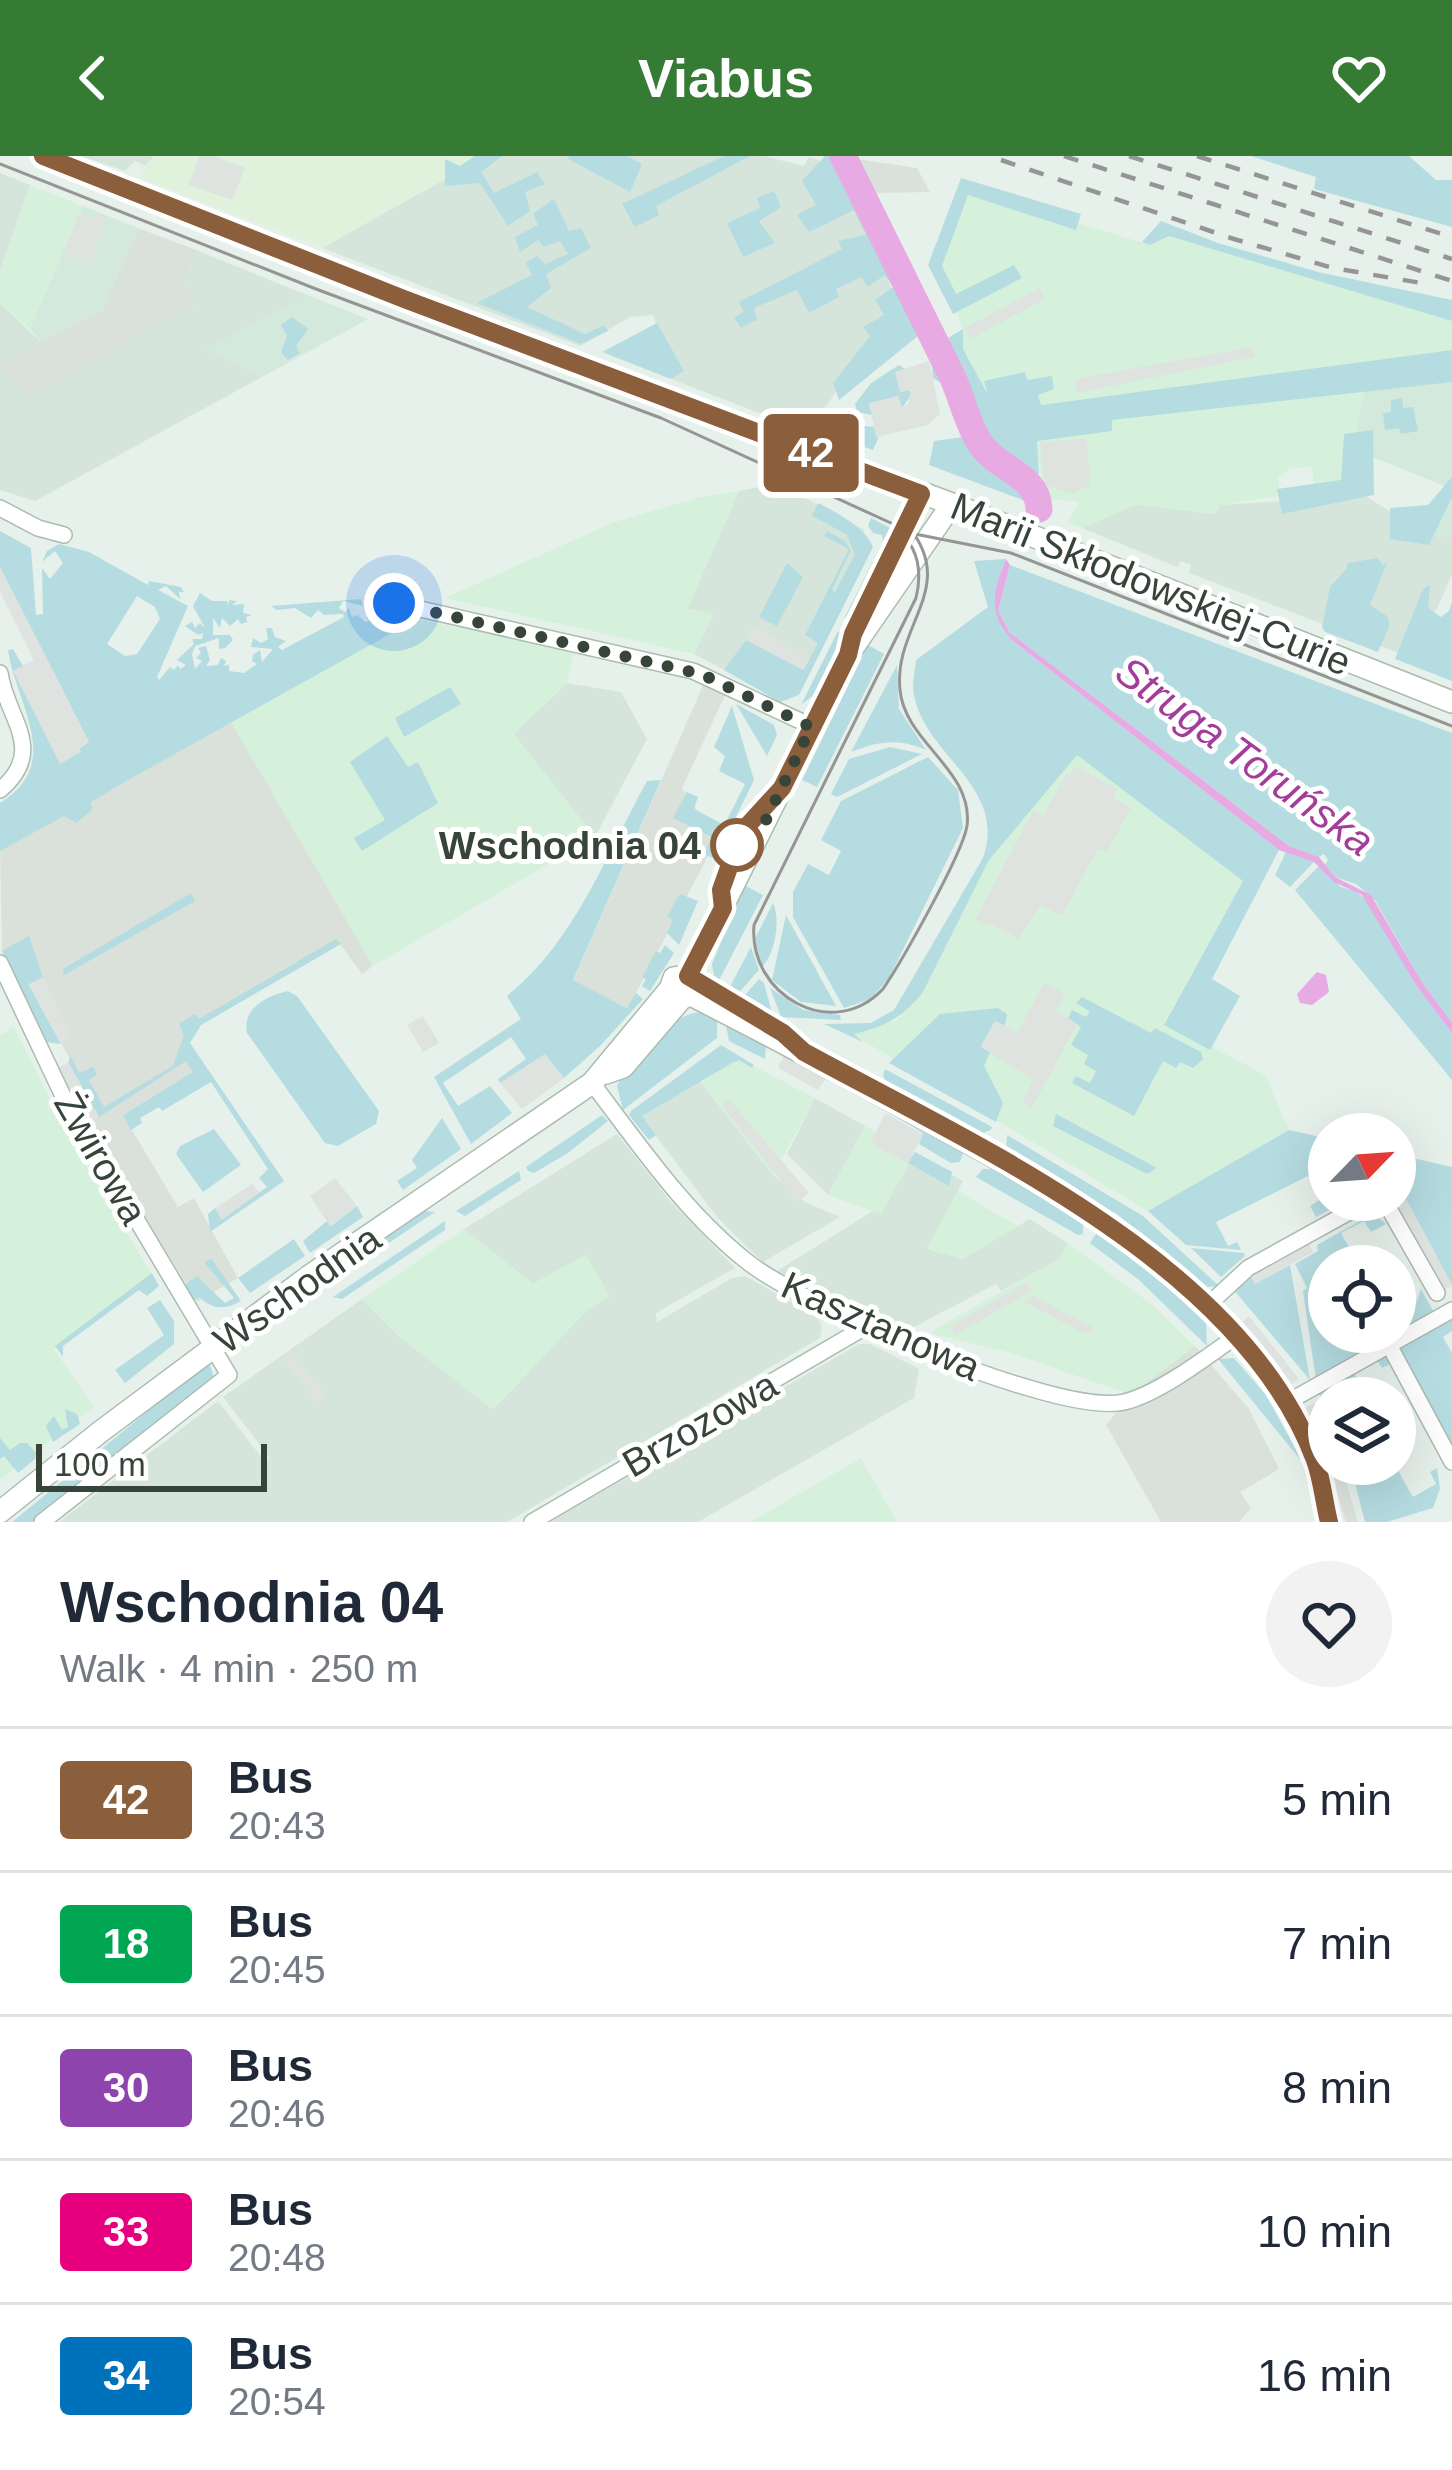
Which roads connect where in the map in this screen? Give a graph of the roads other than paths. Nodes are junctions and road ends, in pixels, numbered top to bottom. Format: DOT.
graph roads {
  1 [pos="43,156"];
  2 [pos="921,494"];
  3 [pos="952,504"];
  4 [pos="0,508"];
  5 [pos="64,535"];
  6 [pos="385,601"];
  7 [pos="848,655"];
  8 [pos="0,673"];
  9 [pos="1452,702"];
  10 [pos="811,727"];
  11 [pos="0,790"];
  12 [pos="0,963"];
  13 [pos="685,988"];
  14 [pos="596,1079"];
  15 [pos="1332,1221"];
  16 [pos="1396,1221"];
  17 [pos="1437,1293"];
  18 [pos="1207,1306"];
  19 [pos="1452,1310"];
  20 [pos="867,1326"];
  21 [pos="1416,1330"];
  22 [pos="1235,1337"];
  23 [pos="213,1348"];
  24 [pos="1375,1353"];
  25 [pos="1393,1353"];
  26 [pos="1286,1403"];
  27 [pos="1452,1462"];
  28 [pos="0,1512"];
  29 [pos="42,1522"];
  30 [pos="532,1522"];
  31 [pos="1329,1522"];
  1 -- 2 [label="street, Marii Skłodowskiej-Curie"];
  2 -- 3 [label="street, Marii Skłodowskiej-Curie"];
  2 -- 7 [label="street, Wschodnia"];
  3 -- 7 [label="street, Wschodnia"];
  3 -- 9 [label="street, Marii Skłodowskiej-Curie"];
  4 -- 5 [label="street"];
  6 -- 10 [label="street"];
  7 -- 10 [label="street, Wschodnia"];
  8 -- 11 [label="street"];
  10 -- 13 [label="street, Wschodnia"];
  12 -- 23 [label="street, Żwirowa"];
  13 -- 14 [label="street, Wschodnia"];
  13 -- 18 [label="street"];
  14 -- 20 [label="street, Kasztanowa"];
  14 -- 23 [label="street, Wschodnia"];
  15 -- 18 [label="street"];
  16 -- 17 [label="street"];
  18 -- 22 [label="street"];
  19 -- 21 [label="street"];
  20 -- 22 [label="street, Kasztanowa"];
  20 -- 30 [label="street, Brzozowa"];
  22 -- 26 [label="street"];
  23 -- 28 [label="street, Wschodnia"];
  23 -- 29 [label="street"];
  24 -- 26 [label="street"];
  25 -- 27 [label="street"];
  26 -- 31 [label="street"];
}
